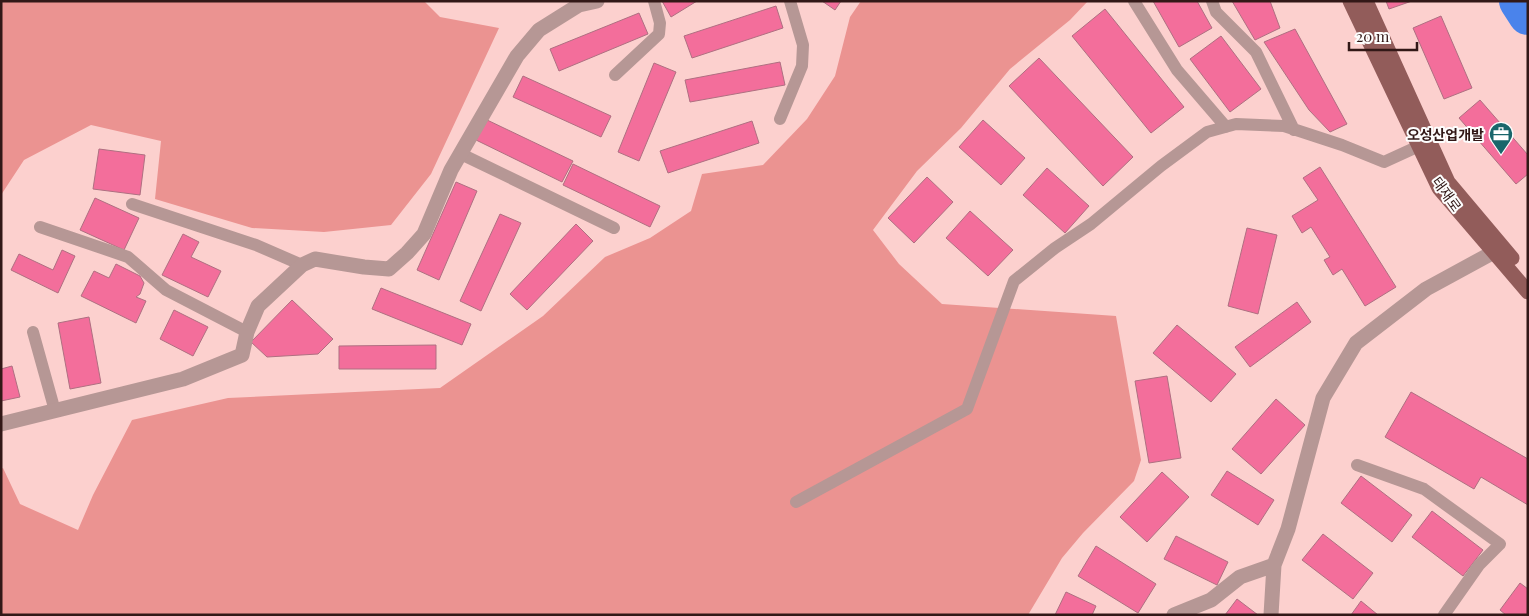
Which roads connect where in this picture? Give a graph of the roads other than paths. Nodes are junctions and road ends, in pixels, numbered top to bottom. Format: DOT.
graph roads {
  1 [pos="596,1"];
  2 [pos="654,1"];
  3 [pos="790,1"];
  4 [pos="1134,1"];
  5 [pos="1212,1"];
  6 [pos="1350,1"];
  7 [pos="1366,1"];
  8 [pos="615,75"];
  9 [pos="780,119"];
  10 [pos="1226,127"];
  11 [pos="1294,130"];
  12 [pos="1419,146"];
  13 [pos="461,154"];
  14 [pos="132,204"];
  15 [pos="40,227"];
  16 [pos="614,228"];
  17 [pos="1494,252"];
  18 [pos="302,265"];
  19 [pos="1528,276"];
  20 [pos="1528,292"];
  21 [pos="33,332"];
  22 [pos="247,332"];
  23 [pos="55,411"];
  24 [pos="1,424"];
  25 [pos="1357,465"];
  26 [pos="796,502"];
  27 [pos="1274,565"];
  28 [pos="1174,615"];
  29 [pos="1271,615"];
  30 [pos="1444,615"];
  1 -- 13 [label="street"];
  2 -- 8 [label="lane"];
  3 -- 9 [label="lane"];
  4 -- 10 [label="lane"];
  5 -- 11 [label="lane"];
  6 -- 12 [label="main road, 태재로"];
  7 -- 19 [label="main road, 태재로"];
  10 -- 11 [label="lane"];
  10 -- 26 [label="lane"];
  11 -- 12 [label="lane"];
  12 -- 17 [label="main road, 태재로"];
  13 -- 16 [label="lane"];
  13 -- 18 [label="street"];
  14 -- 18 [label="lane"];
  15 -- 22 [label="lane"];
  17 -- 20 [label="main road, 태재로"];
  17 -- 27 [label="street"];
  18 -- 22 [label="street"];
  21 -- 23 [label="lane"];
  22 -- 23 [label="street"];
  23 -- 24 [label="street"];
  25 -- 30 [label="lane"];
  27 -- 28 [label="street"];
  27 -- 29 [label="street"];
}
